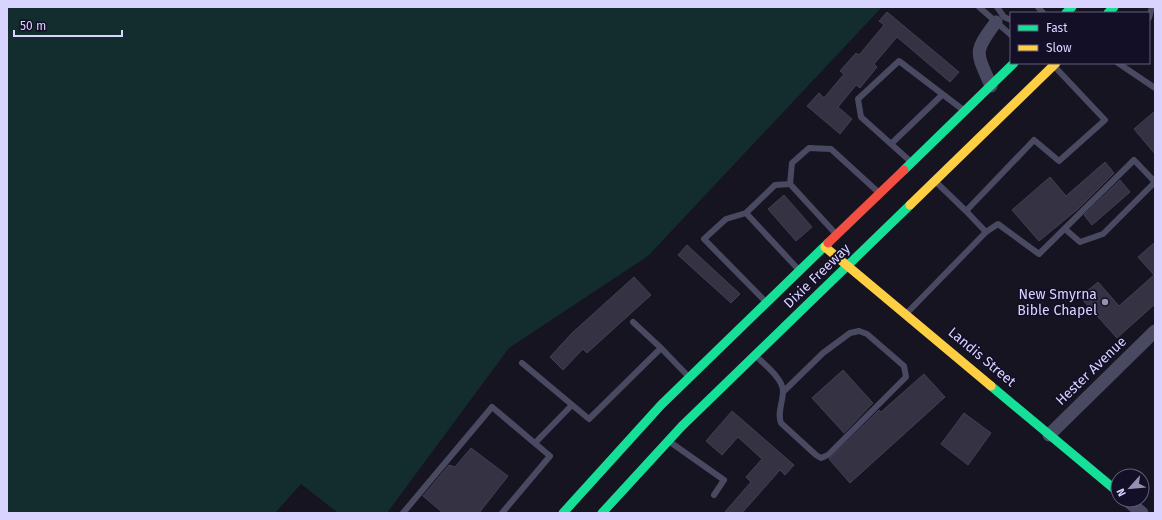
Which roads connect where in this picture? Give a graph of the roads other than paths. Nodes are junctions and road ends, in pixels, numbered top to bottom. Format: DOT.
graph roads {
  1 [pos="979,7"];
  2 [pos="997,7"];
  3 [pos="1010,20"];
  4 [pos="996,22"];
  5 [pos="1010,34"];
  6 [pos="1013,64"];
  7 [pos="1055,64"];
  8 [pos="1119,64"];
  9 [pos="991,86"];
  10 [pos="1155,88"];
  11 [pos="942,94"];
  12 [pos="965,111"];
  13 [pos="891,144"];
  14 [pos="912,162"];
  15 [pos="935,181"];
  16 [pos="790,184"];
  17 [pos="880,193"];
  18 [pos="966,211"];
  19 [pos="746,213"];
  20 [pos="1065,229"];
  21 [pos="986,232"];
  22 [pos="837,235"];
  23 [pos="825,247"];
  24 [pos="847,266"];
  25 [pos="800,271"];
  26 [pos="767,303"];
  27 [pos="905,314"];
  28 [pos="633,322"];
  29 [pos="1155,331"];
  30 [pos="661,348"];
  31 [pos="755,355"];
  32 [pos="522,363"];
  33 [pos="690,378"];
  34 [pos="783,392"];
  35 [pos="572,405"];
  36 [pos="1050,434"];
  37 [pos="668,442"];
  38 [pos="535,443"];
  39 [pos="1110,485"];
  40 [pos="714,495"];
  41 [pos="607,511"];
  42 [pos="403,513"];
  43 [pos="502,513"];
  44 [pos="563,513"];
  1 -- 4 [label="lane"];
  2 -- 3 [label="lane"];
  4 -- 5 [label="lane"];
  4 -- 9 [label="street"];
  6 -- 9 [label="main road, Dixie Freeway"];
  7 -- 15 [label="main road, Dixie Freeway"];
  7 -- 18 [label="lane"];
  8 -- 10 [label="lane"];
  9 -- 12 [label="main road, Dixie Freeway"];
  11 -- 12 [label="lane"];
  11 -- 13 [label="lane"];
  11 -- 13 [label="lane"];
  12 -- 14 [label="main road, Dixie Freeway"];
  13 -- 14 [label="lane"];
  14 -- 17 [label="main road, Dixie Freeway"];
  15 -- 18 [label="lane"];
  15 -- 24 [label="main road, Dixie Freeway"];
  16 -- 17 [label="lane"];
  16 -- 19 [label="lane"];
  16 -- 22 [label="lane"];
  17 -- 22 [label="main road, Dixie Freeway"];
  18 -- 21 [label="lane"];
  19 -- 25 [label="lane"];
  19 -- 26 [label="lane"];
  20 -- 20 [label="lane"];
  20 -- 21 [label="lane"];
  21 -- 27 [label="lane"];
  22 -- 23 [label="main road, Dixie Freeway"];
  23 -- 24 [label="main road, Landis Street"];
  23 -- 25 [label="main road, Dixie Freeway"];
  24 -- 27 [label="main road, Landis Street"];
  24 -- 31 [label="main road, Dixie Freeway"];
  25 -- 26 [label="main road, Dixie Freeway"];
  26 -- 33 [label="main road, Dixie Freeway"];
  27 -- 36 [label="main road, Landis Street"];
  28 -- 30 [label="lane"];
  29 -- 36 [label="street, Hester Avenue"];
  30 -- 33 [label="lane"];
  30 -- 35 [label="lane"];
  31 -- 34 [label="lane"];
  31 -- 37 [label="main road, Dixie Freeway"];
  32 -- 35 [label="lane"];
  33 -- 44 [label="main road, Dixie Freeway"];
  34 -- 34 [label="lane"];
  35 -- 38 [label="lane"];
  36 -- 39 [label="main road, Landis Street"];
  37 -- 40 [label="lane"];
  37 -- 41 [label="main road, Dixie Freeway"];
  38 -- 42 [label="lane"];
  38 -- 43 [label="lane"];
}
